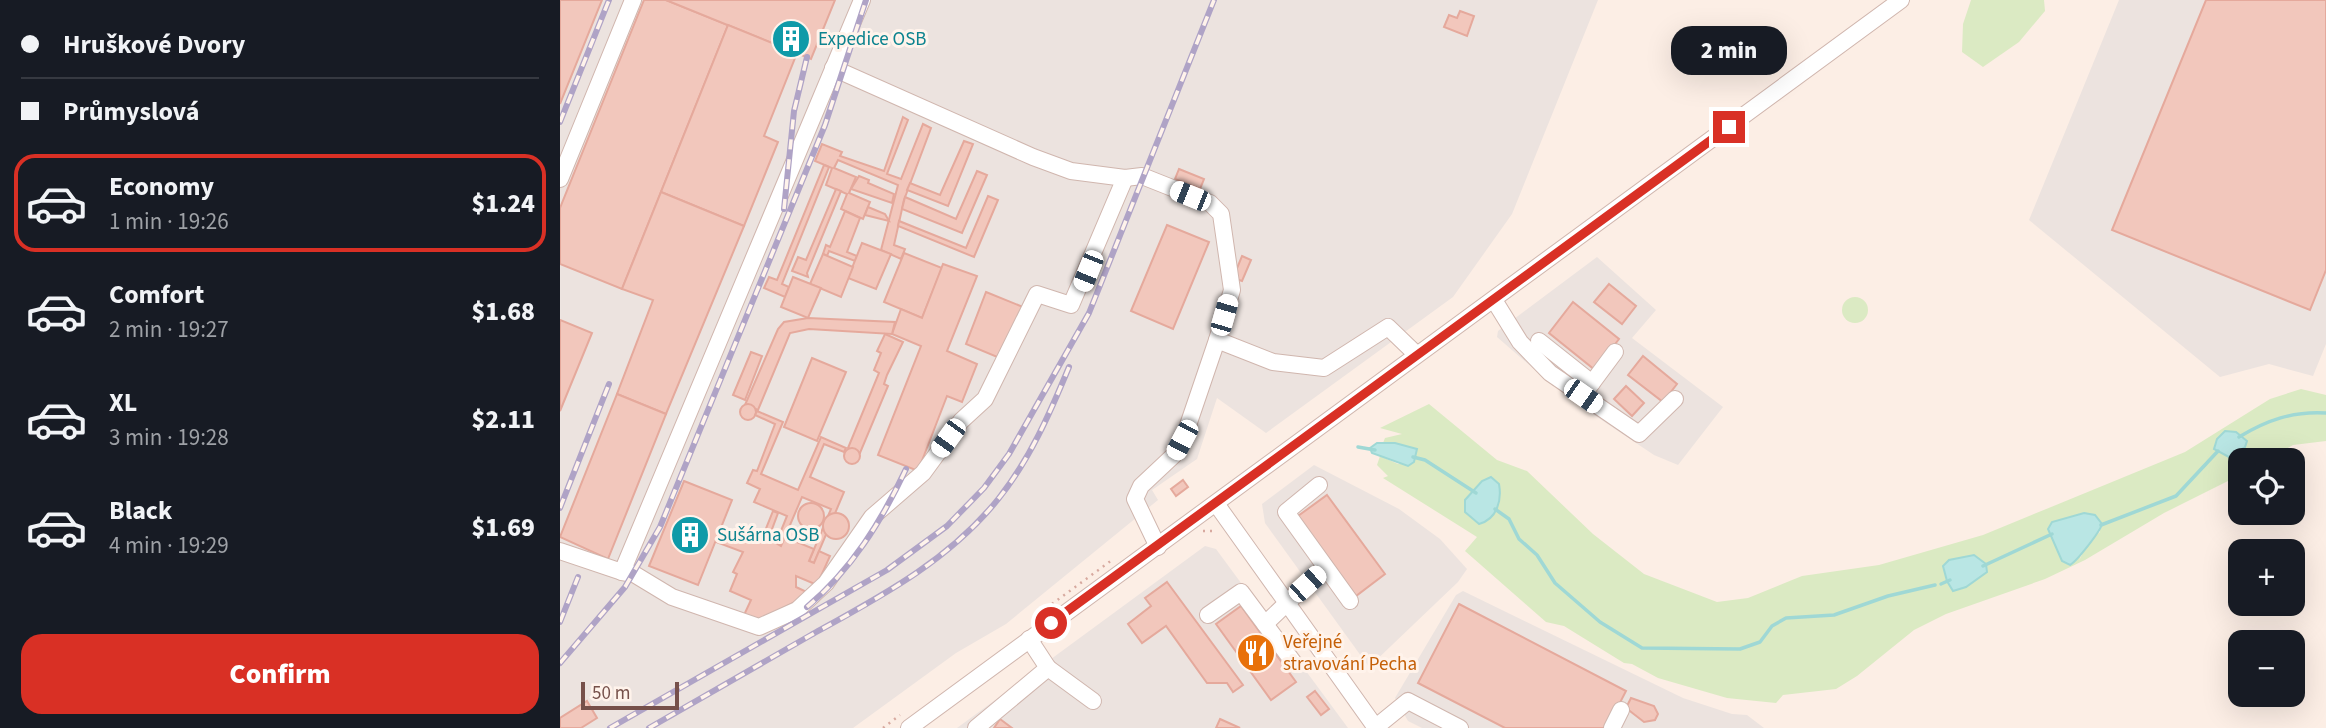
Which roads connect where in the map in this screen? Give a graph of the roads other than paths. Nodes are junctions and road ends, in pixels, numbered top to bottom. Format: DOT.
graph roads {
  1 [pos="633,0"];
  2 [pos="862,0"];
  3 [pos="1901,0"];
  4 [pos="832,68"];
  5 [pos="1125,178"];
  6 [pos="560,179"];
  7 [pos="1494,300"];
  8 [pos="1217,340"];
  9 [pos="1539,341"];
  10 [pos="1615,352"];
  11 [pos="1416,354"];
  12 [pos="1588,389"];
  13 [pos="1675,399"];
  14 [pos="1319,485"];
  15 [pos="1217,505"];
  16 [pos="1158,547"];
  17 [pos="560,551"];
  18 [pos="1325,567"];
  19 [pos="622,572"];
  20 [pos="1349,601"];
  21 [pos="1288,602"];
  22 [pos="1209,615"];
  23 [pos="1265,624"];
  24 [pos="1029,639"];
  25 [pos="1294,663"];
  26 [pos="1048,668"];
  27 [pos="1093,701"];
  28 [pos="1621,710"];
  29 [pos="909,728"];
  30 [pos="976,728"];
  31 [pos="1376,728"];
  32 [pos="1460,728"];
  33 [pos="1612,728"];
  1 -- 6 [label="street"];
  2 -- 4 [label="street"];
  3 -- 7 [label="street"];
  4 -- 5 [label="street"];
  4 -- 19 [label="street"];
  5 -- 8 [label="street"];
  5 -- 19 [label="street"];
  7 -- 11 [label="street"];
  7 -- 12 [label="street"];
  8 -- 11 [label="street"];
  8 -- 16 [label="street"];
  9 -- 12 [label="street"];
  10 -- 12 [label="street"];
  11 -- 15 [label="street"];
  12 -- 13 [label="street"];
  14 -- 18 [label="street"];
  15 -- 16 [label="street"];
  15 -- 21 [label="street"];
  16 -- 24 [label="street"];
  17 -- 19 [label="street"];
  18 -- 20 [label="street"];
  18 -- 21 [label="street"];
  21 -- 23 [label="street"];
  21 -- 31 [label="street"];
  22 -- 23 [label="street"];
  23 -- 25 [label="street"];
  24 -- 26 [label="street"];
  24 -- 29 [label="street"];
  26 -- 27 [label="street"];
  26 -- 30 [label="street"];
  28 -- 33 [label="street"];
  31 -- 32 [label="street"];
}
